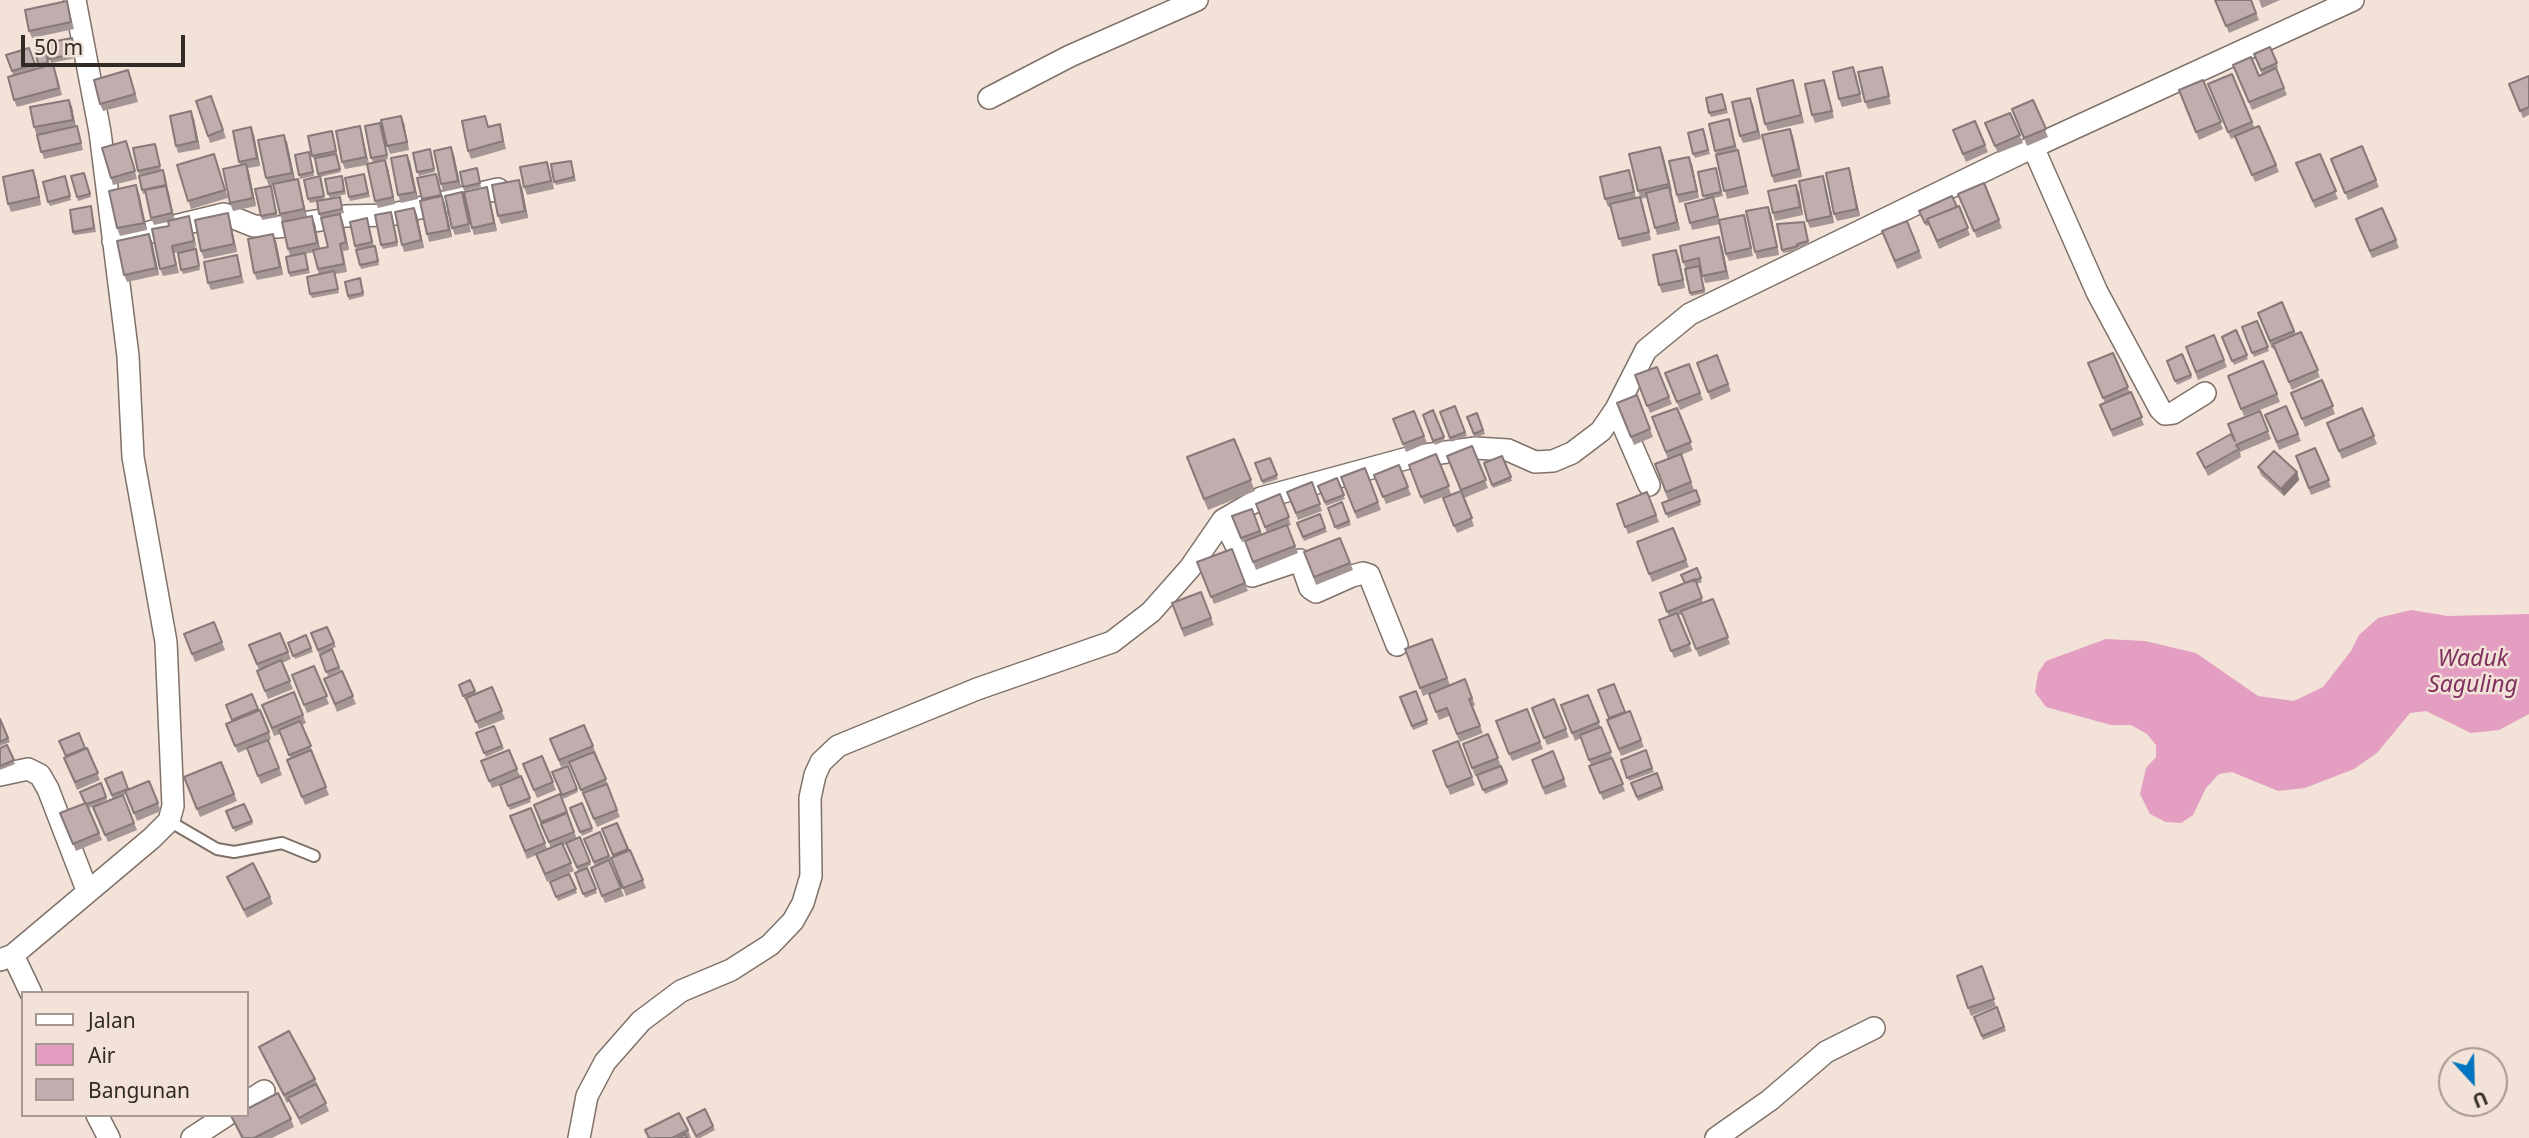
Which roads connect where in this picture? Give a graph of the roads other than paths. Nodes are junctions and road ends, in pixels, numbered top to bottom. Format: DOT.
graph roads {
  1 [pos="75,0"];
  2 [pos="1197,0"];
  3 [pos="2353,0"];
  4 [pos="989,99"];
  5 [pos="2033,148"];
  6 [pos="498,189"];
  7 [pos="113,241"];
  8 [pos="2205,393"];
  9 [pos="1616,409"];
  10 [pos="1649,485"];
  11 [pos="1223,520"];
  12 [pos="1397,645"];
  13 [pos="0,775"];
  14 [pos="169,821"];
  15 [pos="314,856"];
  16 [pos="87,890"];
  17 [pos="7,958"];
  18 [pos="30,991"];
  19 [pos="1874,1028"];
  20 [pos="98,1117"];
  21 [pos="224,1117"];
  22 [pos="109,1138"];
  23 [pos="192,1138"];
  24 [pos="579,1138"];
  25 [pos="1716,1138"];
  1 -- 7 [label="street"];
  2 -- 4 [label="street"];
  3 -- 5 [label="street"];
  5 -- 8 [label="street"];
  5 -- 9 [label="street"];
  6 -- 7 [label="street"];
  7 -- 14 [label="street"];
  9 -- 10 [label="street"];
  9 -- 11 [label="street"];
  11 -- 12 [label="street"];
  11 -- 24 [label="street"];
  13 -- 16 [label="street"];
  14 -- 15 [label="lane"];
  14 -- 16 [label="street"];
  16 -- 17 [label="street"];
  17 -- 18 [label="street"];
  19 -- 25 [label="street"];
  20 -- 22 [label="street"];
  21 -- 23 [label="street"];
}
